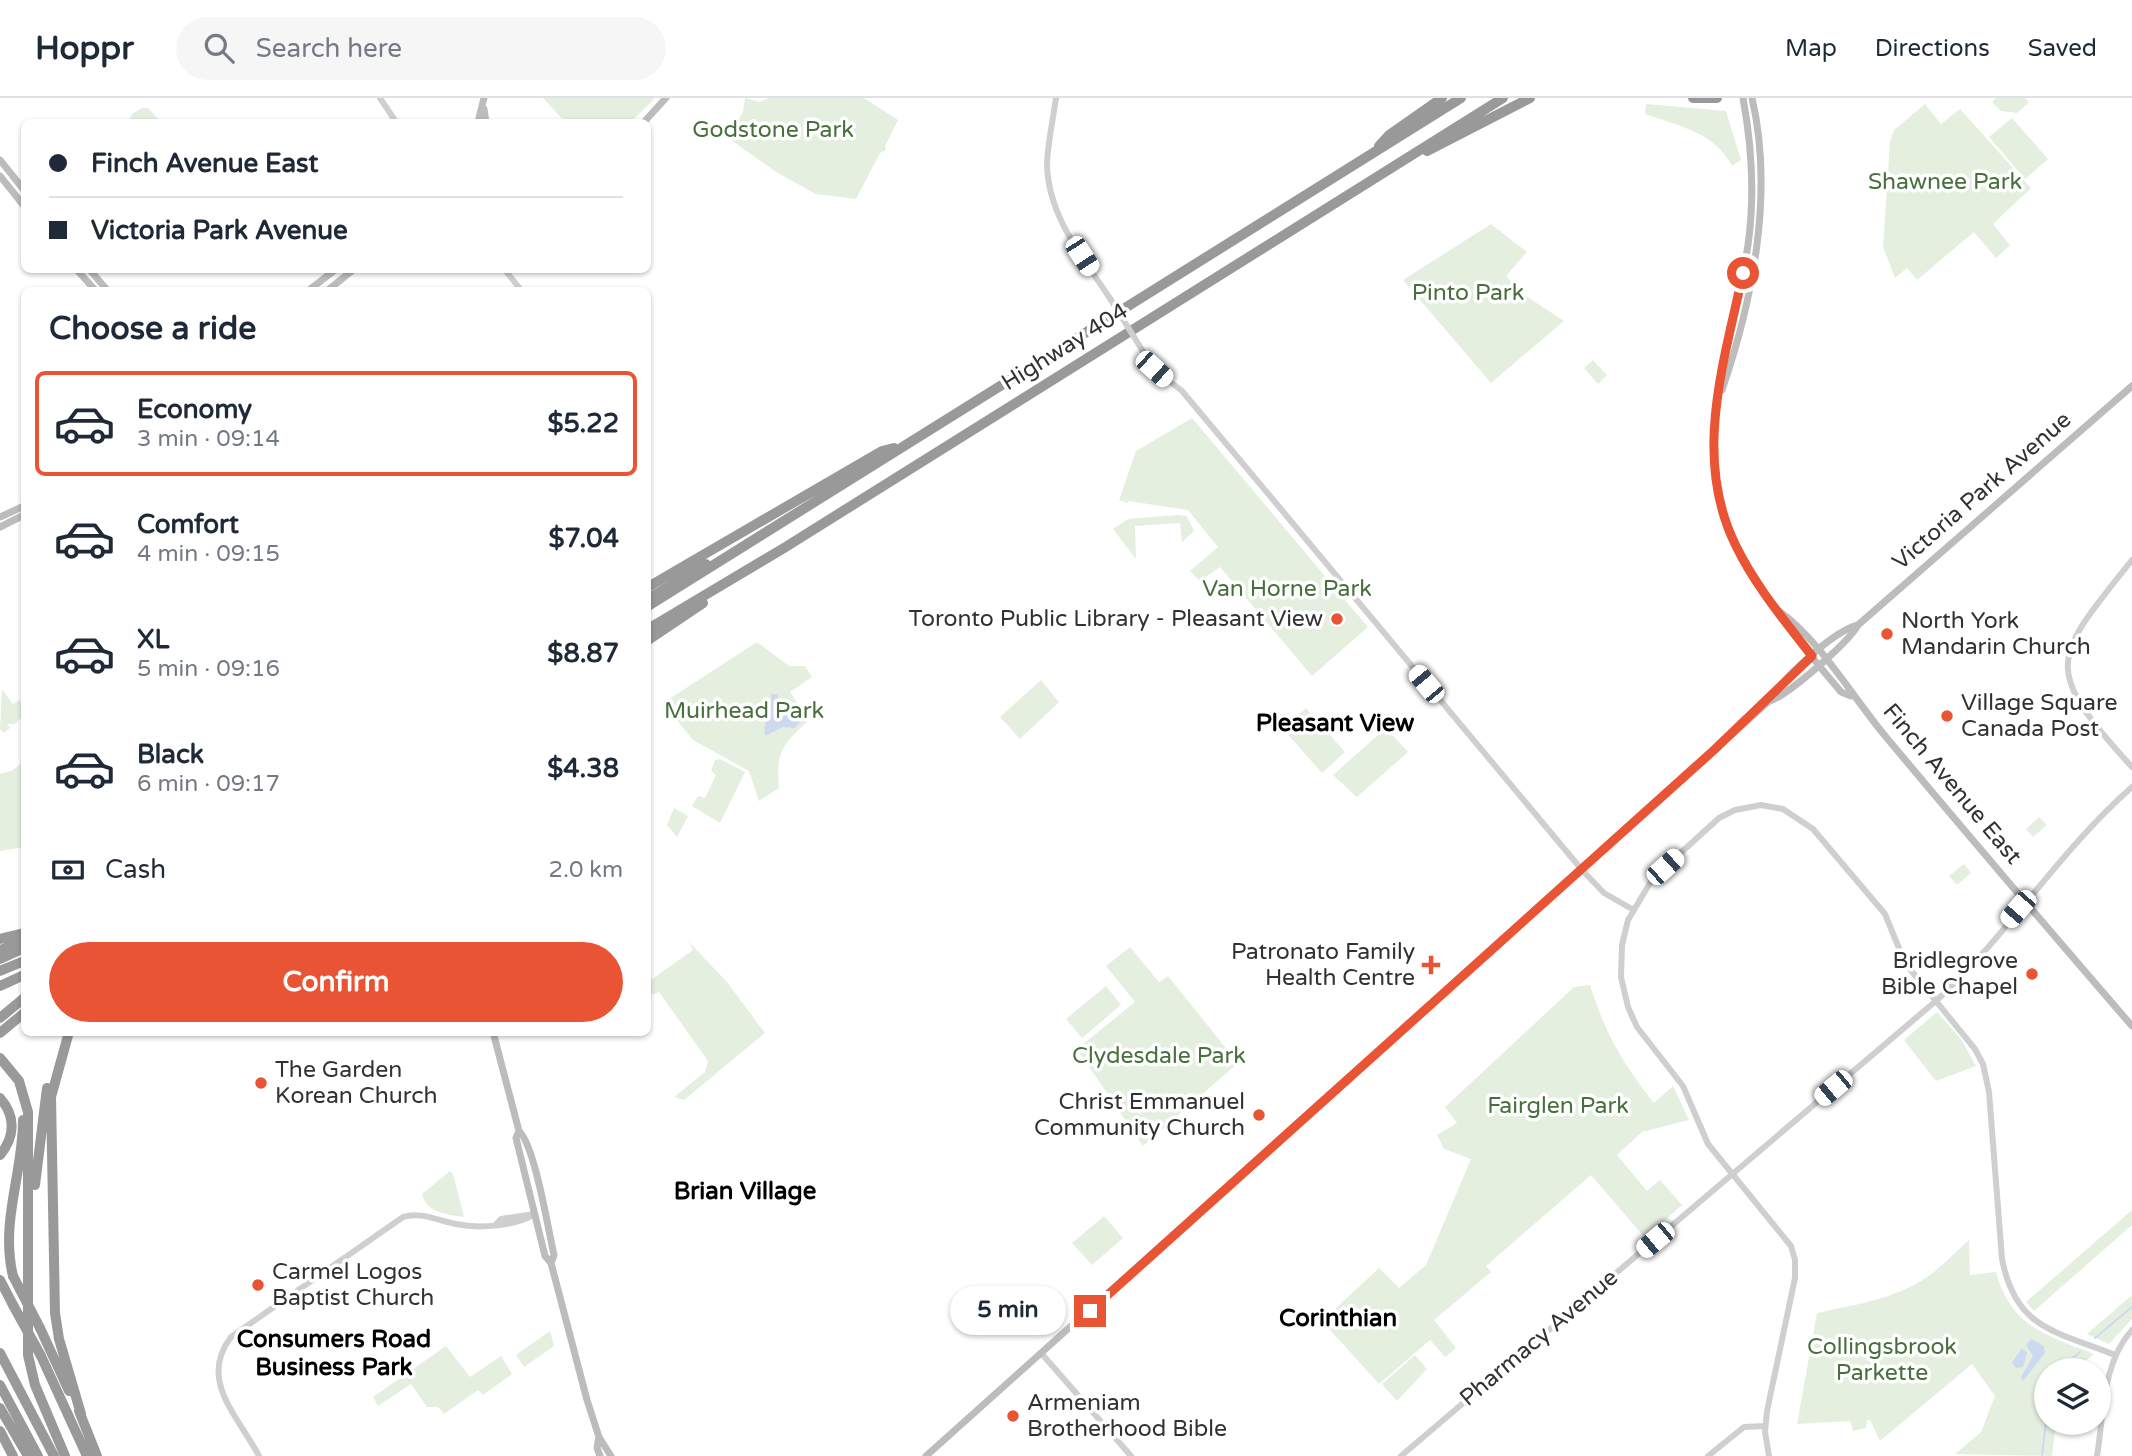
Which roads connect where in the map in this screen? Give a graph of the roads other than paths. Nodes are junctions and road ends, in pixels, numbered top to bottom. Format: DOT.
graph roads {
  1 [pos="380,98"];
  2 [pos="484,98"];
  3 [pos="666,98"];
  4 [pos="1056,98"];
  5 [pos="1442,98"];
  6 [pos="1461,98"];
  7 [pos="1503,98"];
  8 [pos="1530,98"];
  9 [pos="1693,98"];
  10 [pos="1717,98"];
  11 [pos="1743,98"];
  12 [pos="1752,98"];
  13 [pos="483,108"];
  14 [pos="394,119"];
  15 [pos="479,119"];
  16 [pos="485,119"];
  17 [pos="647,119"];
  18 [pos="1372,153"];
  19 [pos="1417,155"];
  20 [pos="0,160"];
  21 [pos="0,176"];
  22 [pos="21,186"];
  23 [pos="21,201"];
  24 [pos="80,273"];
  25 [pos="93,273"];
  26 [pos="331,273"];
  27 [pos="349,273"];
  28 [pos="507,273"];
  29 [pos="92,287"];
  30 [pos="104,287"];
  31 [pos="313,287"];
  32 [pos="332,287"];
  33 [pos="519,287"];
  34 [pos="2132,386"];
  35 [pos="1717,406"];
  36 [pos="902,446"];
  37 [pos="21,507"];
  38 [pos="21,516"];
  39 [pos="0,517"];
  40 [pos="0,527"];
  41 [pos="771,530"];
  42 [pos="2132,560"];
  43 [pos="725,584"];
  44 [pos="651,585"];
  45 [pos="651,597"];
  46 [pos="651,605"];
  47 [pos="1858,625"];
  48 [pos="651,627"];
  49 [pos="651,638"];
  50 [pos="1816,654"];
  51 [pos="1822,662"];
  52 [pos="1767,703"];
  53 [pos="2132,767"];
  54 [pos="2132,787"];
  55 [pos="1582,870"];
  56 [pos="2025,901"];
  57 [pos="1632,909"];
  58 [pos="21,934"];
  59 [pos="0,939"];
  60 [pos="21,942"];
  61 [pos="21,949"];
  62 [pos="0,950"];
  63 [pos="0,959"];
  64 [pos="21,962"];
  65 [pos="0,971"];
  66 [pos="21,976"];
  67 [pos="0,986"];
  68 [pos="21,1000"];
  69 [pos="1937,1000"];
  70 [pos="21,1016"];
  71 [pos="0,1018"];
  72 [pos="2132,1026"];
  73 [pos="0,1033"];
  74 [pos="65,1036"];
  75 [pos="66,1036"];
  76 [pos="494,1036"];
  77 [pos="0,1058"];
  78 [pos="0,1098"];
  79 [pos="519,1131"];
  80 [pos="0,1154"];
  81 [pos="1732,1174"];
  82 [pos="535,1214"];
  83 [pos="29,1237"];
  84 [pos="551,1263"];
  85 [pos="0,1280"];
  86 [pos="2132,1330"];
  87 [pos="0,1353"];
  88 [pos="1042,1354"];
  89 [pos="2115,1354"];
  90 [pos="0,1385"];
  91 [pos="0,1408"];
  92 [pos="81,1414"];
  93 [pos="1765,1426"];
  94 [pos="0,1431"];
  95 [pos="599,1437"];
  96 [pos="0,1445"];
  97 [pos="6,1456"];
  98 [pos="13,1456"];
  99 [pos="28,1456"];
  100 [pos="38,1456"];
  101 [pos="54,1456"];
  102 [pos="65,1456"];
  103 [pos="87,1456"];
  104 [pos="97,1456"];
  105 [pos="259,1456"];
  106 [pos="600,1456"];
  107 [pos="611,1456"];
  108 [pos="926,1456"];
  109 [pos="1131,1456"];
  110 [pos="1401,1456"];
  111 [pos="1708,1456"];
  112 [pos="1769,1456"];
  113 [pos="2097,1456"];
  1 -- 14 [label="street"];
  2 -- 13 [label="main road"];
  3 -- 17 [label="main road"];
  4 -- 55 [label="street, bridge"];
  5 -- 18 [label="highway"];
  6 -- 18 [label="highway, Highway 404"];
  7 -- 19 [label="highway, Highway 404"];
  8 -- 19 [label="highway"];
  9 -- 10 [label="highway"];
  11 -- 35 [label="main road, Finch Avenue East"];
  12 -- 35 [label="main road, Finch Avenue East"];
  13 -- 15 [label="main road"];
  13 -- 16 [label="main road"];
  18 -- 36 [label="highway, Highway 404"];
  19 -- 43 [label="highway, Highway 404"];
  20 -- 22 [label="main road"];
  21 -- 23 [label="main road"];
  24 -- 29 [label="main road"];
  25 -- 30 [label="main road"];
  26 -- 31 [label="main road"];
  27 -- 32 [label="main road"];
  28 -- 33 [label="street"];
  34 -- 47 [label="main road, Victoria Park Avenue"];
  35 -- 50 [label="main road, Finch Avenue East"];
  36 -- 41 [label="highway, Highway 404"];
  36 -- 44 [label="highway"];
  37 -- 39 [label="main road"];
  38 -- 40 [label="main road"];
  41 -- 45 [label="highway"];
  41 -- 46 [label="highway, Highway 404"];
  42 -- 53 [label="street"];
  43 -- 48 [label="highway, Highway 404"];
  43 -- 49 [label="highway"];
  47 -- 50 [label="main road, Victoria Park Avenue"];
  47 -- 51 [label="main road, Victoria Park Avenue"];
  50 -- 51 [label="main road, Finch Avenue East"];
  50 -- 52 [label="main road, Victoria Park Avenue"];
  51 -- 52 [label="main road, Victoria Park Avenue"];
  51 -- 56 [label="main road, Finch Avenue East"];
  52 -- 55 [label="main road, Victoria Park Avenue"];
  54 -- 56 [label="street, Pharmacy Avenue"];
  55 -- 57 [label="street"];
  55 -- 88 [label="main road, Victoria Park Avenue"];
  56 -- 69 [label="street, Pharmacy Avenue"];
  56 -- 72 [label="main road, Finch Avenue East"];
  57 -- 69 [label="street"];
  57 -- 81 [label="street"];
  58 -- 59 [label="highway"];
  60 -- 62 [label="highway"];
  61 -- 63 [label="highway"];
  64 -- 65 [label="highway"];
  66 -- 67 [label="highway"];
  68 -- 71 [label="highway"];
  69 -- 81 [label="street, Pharmacy Avenue"];
  69 -- 89 [label="street"];
  70 -- 73 [label="highway"];
  74 -- 83 [label="highway"];
  75 -- 92 [label="highway"];
  76 -- 79 [label="main road"];
  77 -- 83 [label="highway"];
  77 -- 92 [label="highway, bridge"];
  78 -- 80 [label="highway"];
  79 -- 82 [label="main road"];
  79 -- 84 [label="main road"];
  81 -- 93 [label="street"];
  81 -- 110 [label="street, Pharmacy Avenue"];
  82 -- 84 [label="main road"];
  82 -- 105 [label="street"];
  83 -- 102 [label="highway"];
  84 -- 95 [label="main road"];
  85 -- 103 [label="highway, bridge"];
  86 -- 89 [label="street"];
  87 -- 101 [label="highway"];
  88 -- 108 [label="main road, Victoria Park Avenue"];
  88 -- 109 [label="street"];
  89 -- 113 [label="street"];
  90 -- 100 [label="highway"];
  91 -- 99 [label="highway"];
  92 -- 104 [label="highway"];
  93 -- 111 [label="street"];
  93 -- 112 [label="street"];
  94 -- 98 [label="highway"];
  95 -- 106 [label="main road"];
  95 -- 107 [label="main road"];
  96 -- 97 [label="highway"];
}
